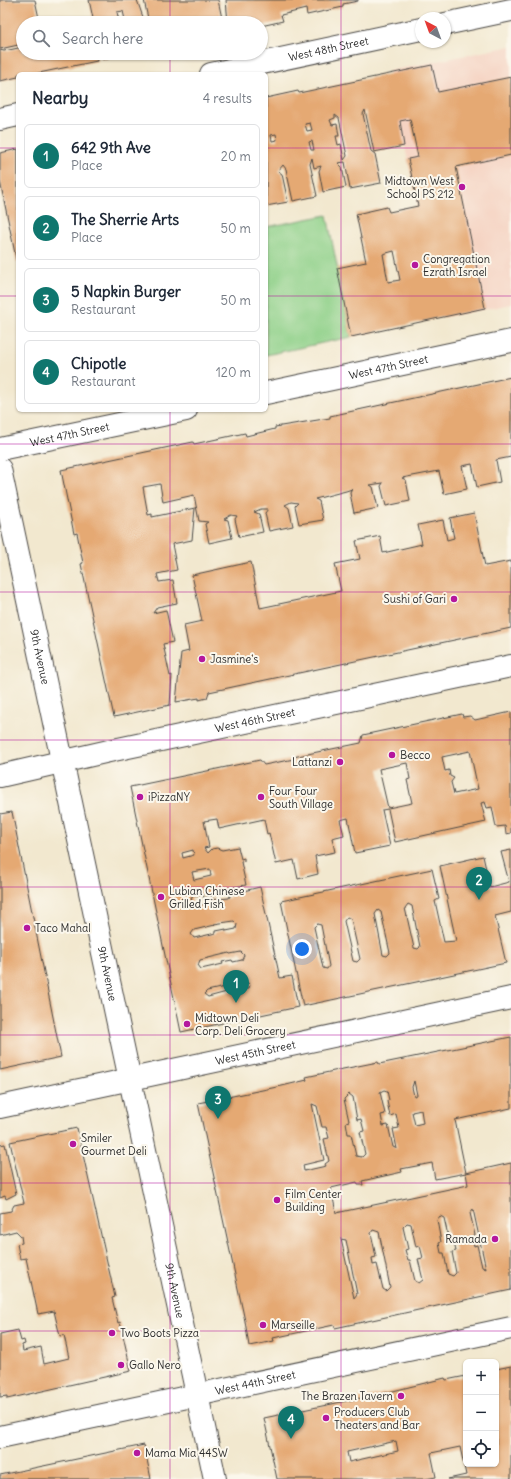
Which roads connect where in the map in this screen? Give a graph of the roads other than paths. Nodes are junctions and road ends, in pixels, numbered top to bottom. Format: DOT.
graph roads {
  1 [pos="511,10"];
  2 [pos="451,23"];
  3 [pos="415,30"];
  4 [pos="220,72"];
  5 [pos="16,115"];
  6 [pos="0,119"];
  7 [pos="511,341"];
  8 [pos="268,393"];
  9 [pos="176,412"];
  10 [pos="0,449"];
  11 [pos="0,469"];
  12 [pos="511,666"];
  13 [pos="62,762"];
  14 [pos="0,776"];
  15 [pos="511,998"];
  16 [pos="130,1080"];
  17 [pos="0,1108"];
  18 [pos="511,1328"];
  19 [pos="197,1396"];
  20 [pos="0,1437"];
  21 [pos="215,1479"];
  1 -- 2 [label="main road"];
  3 -- 4 [label="main road, West 48th Street"];
  5 -- 6 [label="main road"];
  7 -- 8 [label="main road, West 47th Street"];
  9 -- 10 [label="main road, West 47th Street"];
  11 -- 13 [label="main road, 9th Avenue"];
  12 -- 13 [label="main road, West 46th Street"];
  13 -- 14 [label="main road, West 46th Street"];
  13 -- 16 [label="main road, 9th Avenue"];
  15 -- 16 [label="main road, West 45th Street"];
  16 -- 17 [label="main road, West 45th Street"];
  16 -- 19 [label="main road, 9th Avenue"];
  18 -- 19 [label="main road, West 44th Street"];
  19 -- 20 [label="main road, West 44th Street"];
  19 -- 21 [label="main road, 9th Avenue"];
}
